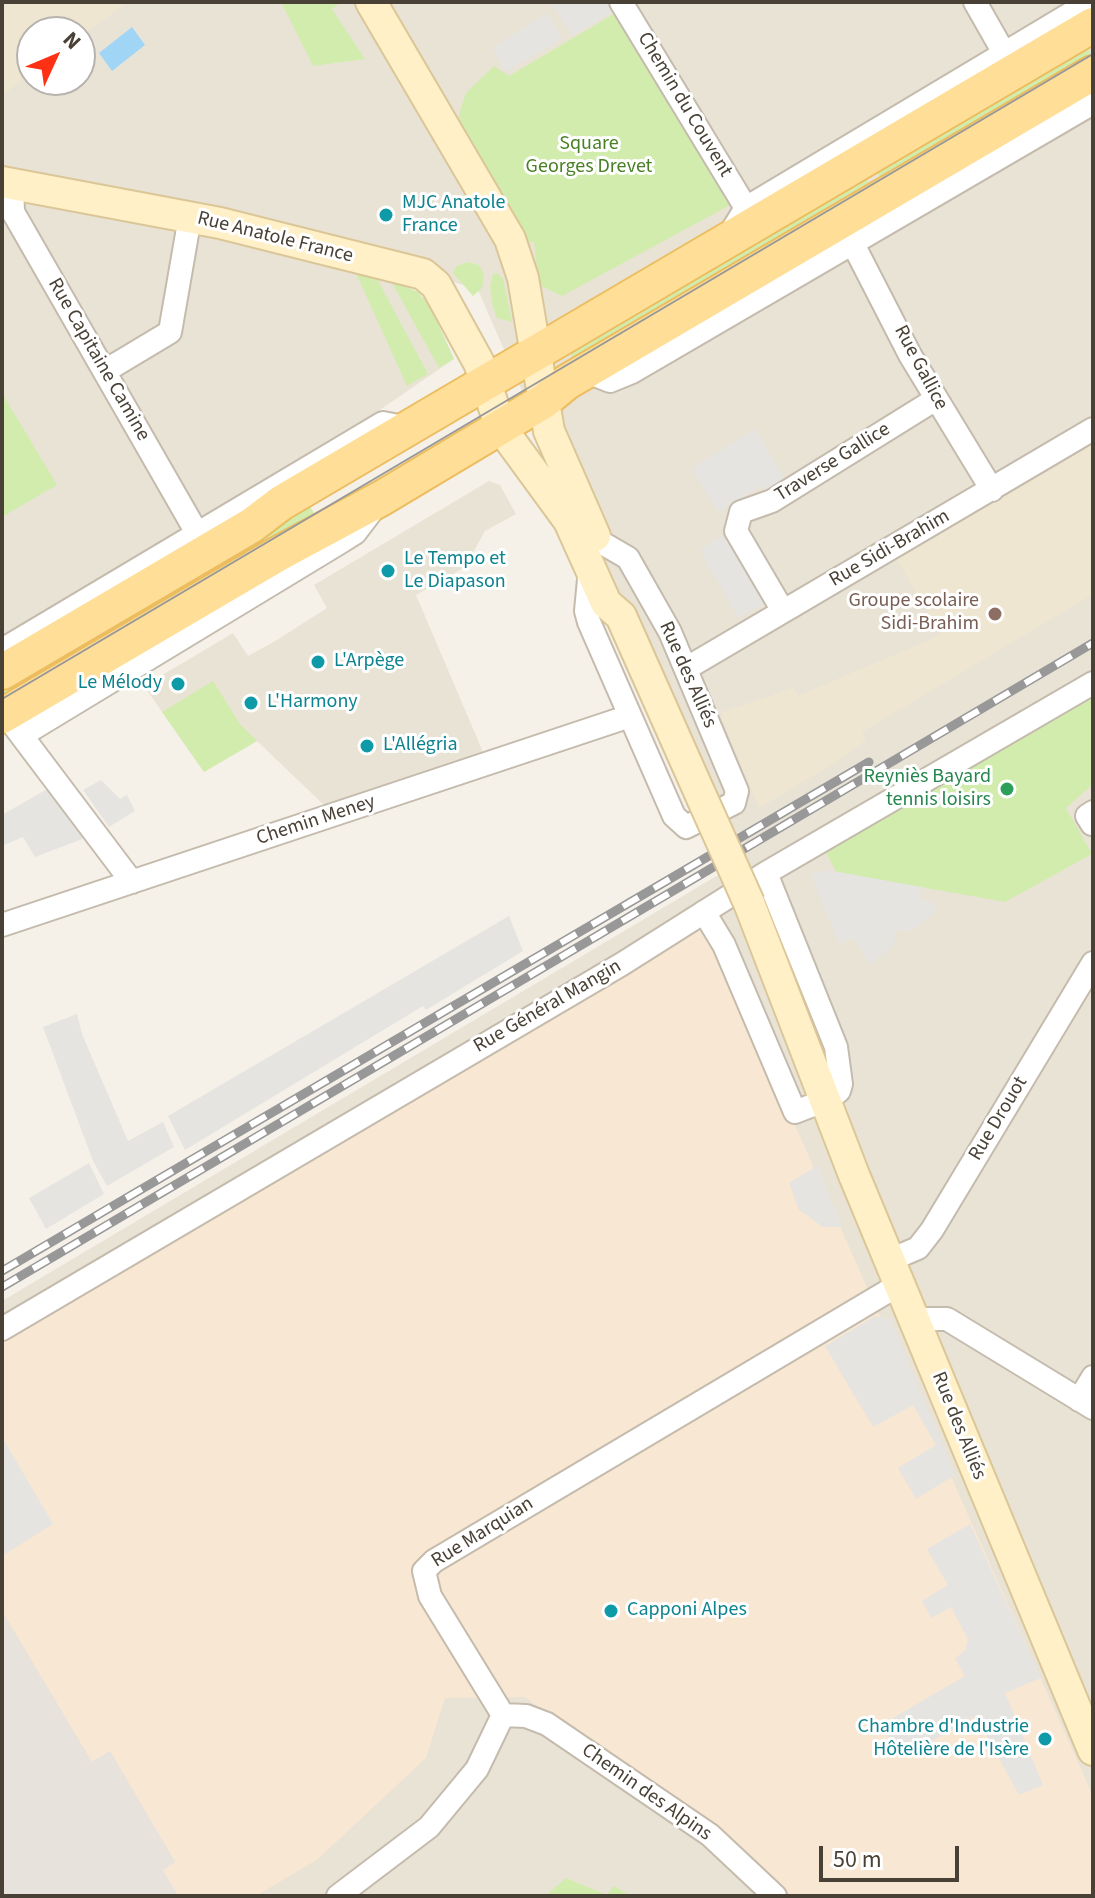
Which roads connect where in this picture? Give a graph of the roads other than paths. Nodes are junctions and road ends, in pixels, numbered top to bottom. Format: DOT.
graph roads {
  1 [pos="371,2"];
  2 [pos="621,2"];
  3 [pos="975,2"];
  4 [pos="1090,2"];
  5 [pos="1093,25"];
  6 [pos="1004,53"];
  7 [pos="1093,73"];
  8 [pos="1093,103"];
  9 [pos="7,183"];
  10 [pos="746,208"];
  11 [pos="190,217"];
  12 [pos="853,244"];
  13 [pos="721,246"];
  14 [pos="536,354"];
  15 [pos="105,371"];
  16 [pos="587,372"];
  17 [pos="486,382"];
  18 [pos="936,399"];
  19 [pos="544,401"];
  20 [pos="409,428"];
  21 [pos="501,428"];
  22 [pos="1093,429"];
  23 [pos="992,490"];
  24 [pos="197,533"];
  25 [pos="594,553"];
  26 [pos="783,611"];
  27 [pos="2,650"];
  28 [pos="687,668"];
  29 [pos="2,672"];
  30 [pos="1093,683"];
  31 [pos="630,716"];
  32 [pos="9,722"];
  33 [pos="1093,812"];
  34 [pos="1092,824"];
  35 [pos="766,873"];
  36 [pos="132,882"];
  37 [pos="704,912"];
  38 [pos="2,925"];
  39 [pos="1093,963"];
  40 [pos="826,1100"];
  41 [pos="895,1272"];
  42 [pos="914,1319"];
  43 [pos="2,1329"];
  44 [pos="1093,1377"];
  45 [pos="1086,1404"];
  46 [pos="503,1715"];
  47 [pos="1093,1750"];
  48 [pos="338,1896"];
  49 [pos="775,1896"];
  1 -- 14 [label="main road, Rue des Alliés"];
  2 -- 10 [label="street, Chemin du Couvent"];
  3 -- 6 [label="street"];
  4 -- 6 [label="street"];
  5 -- 13 [label="main road"];
  6 -- 10 [label="street"];
  7 -- 16 [label="main road"];
  8 -- 12 [label="street"];
  9 -- 11 [label="main road, Rue Anatole France"];
  9 -- 15 [label="street, Rue Capitaine Camine"];
  10 -- 13 [label="street"];
  11 -- 15 [label="street"];
  11 -- 17 [label="main road, Rue Anatole France"];
  12 -- 16 [label="street"];
  12 -- 18 [label="street, Rue Gallice"];
  13 -- 14 [label="main road"];
  14 -- 17 [label="main road"];
  14 -- 19 [label="main road, Rue des Alliés"];
  15 -- 24 [label="street, Rue Capitaine Camine"];
  16 -- 19 [label="main road"];
  17 -- 20 [label="main road"];
  17 -- 21 [label="main road, Rue Anatole France"];
  18 -- 23 [label="street, Rue Gallice"];
  18 -- 26 [label="street, Traverse Gallice"];
  19 -- 21 [label="main road"];
  19 -- 25 [label="main road, Rue des Alliés"];
  20 -- 24 [label="street"];
  20 -- 29 [label="main road"];
  21 -- 25 [label="main road, Rue des Alliés"];
  21 -- 32 [label="main road"];
  22 -- 23 [label="street, Rue Sidi-Brahim"];
  23 -- 26 [label="street, Rue Sidi-Brahim"];
  24 -- 27 [label="street"];
  25 -- 28 [label="street, Rue des Alliés"];
  25 -- 31 [label="street, Rue des Alliés"];
  25 -- 40 [label="main road, Rue des Alliés, bridge"];
  26 -- 28 [label="street, Rue Sidi-Brahim"];
  28 -- 31 [label="street, Rue des Alliés"];
  30 -- 35 [label="street, Rue Général Mangin"];
  31 -- 36 [label="street, Chemin Meney"];
  32 -- 36 [label="street"];
  33 -- 34 [label="street"];
  35 -- 37 [label="street, Rue Général Mangin"];
  35 -- 40 [label="street"];
  36 -- 38 [label="street, Chemin Meney"];
  37 -- 40 [label="street"];
  37 -- 43 [label="street, Rue Général Mangin"];
  39 -- 41 [label="street, Rue Drouot"];
  40 -- 41 [label="main road, Rue des Alliés"];
  41 -- 42 [label="main road, Rue des Alliés"];
  41 -- 46 [label="street, Rue Marquian"];
  42 -- 45 [label="street"];
  42 -- 47 [label="main road, Rue des Alliés"];
  44 -- 45 [label="street"];
  46 -- 48 [label="street"];
  46 -- 49 [label="street, Chemin des Alpins"];
}
